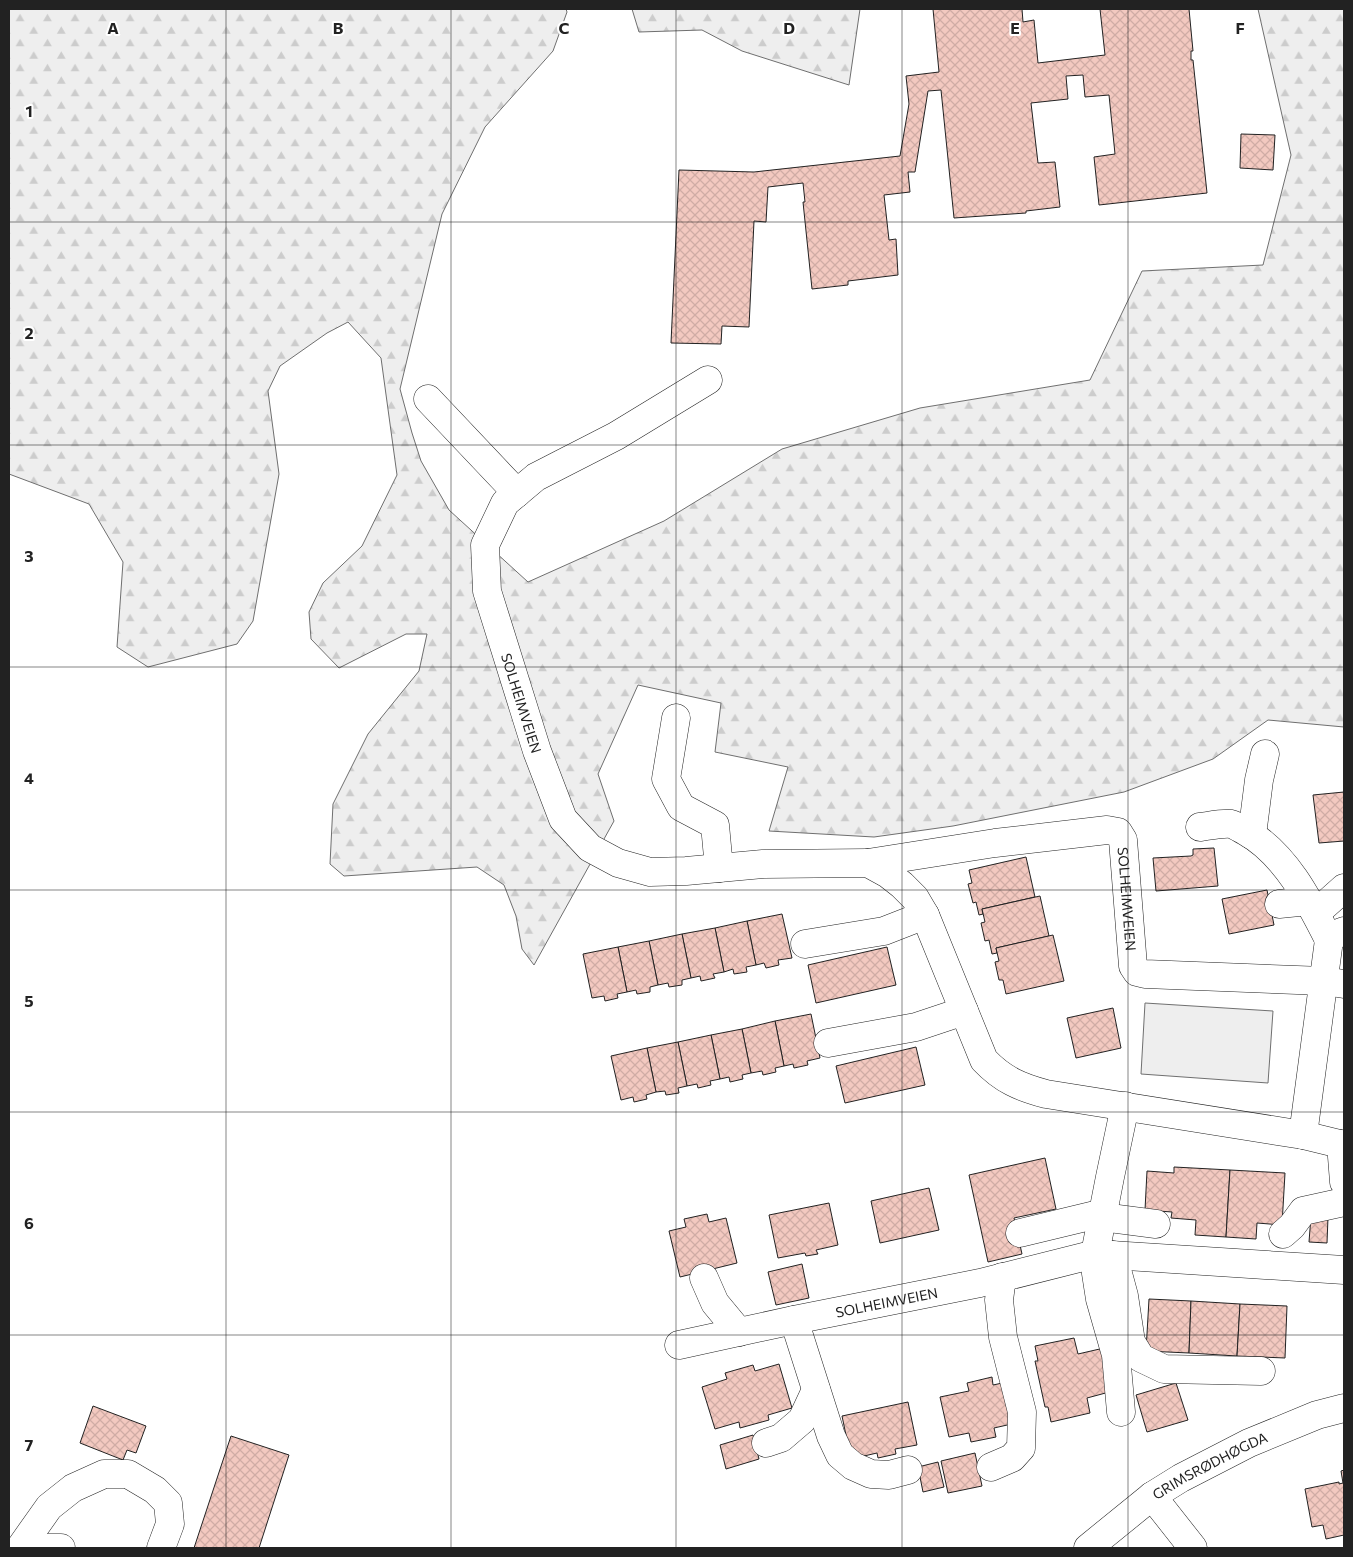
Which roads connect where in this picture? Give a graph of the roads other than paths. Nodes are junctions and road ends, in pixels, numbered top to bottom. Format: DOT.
graph roads {
  1 [pos="708,380"];
  2 [pos="428,399"];
  3 [pos="517,493"];
  4 [pos="676,718"];
  5 [pos="1265,754"];
  6 [pos="1200,827"];
  7 [pos="1252,835"];
  8 [pos="868,863"];
  9 [pos="719,868"];
  10 [pos="1344,888"];
  11 [pos="1280,904"];
  12 [pos="1312,907"];
  13 [pos="925,914"];
  14 [pos="1337,935"];
  15 [pos="805,944"];
  16 [pos="1334,983"];
  17 [pos="964,1011"];
  18 [pos="828,1044"];
  19 [pos="1125,1106"];
  20 [pos="1303,1135"];
  21 [pos="1343,1145"];
  22 [pos="1344,1182"];
  23 [pos="1344,1202"];
  24 [pos="1102,1215"];
  25 [pos="1156,1224"];
  26 [pos="1020,1233"];
  27 [pos="1283,1234"];
  28 [pos="1100,1254"];
  29 [pos="1344,1270"];
  30 [pos="1002,1277"];
  31 [pos="704,1278"];
  32 [pos="794,1320"];
  33 [pos="739,1332"];
  34 [pos="679,1345"];
  35 [pos="1261,1371"];
  36 [pos="816,1390"];
  37 [pos="1344,1408"];
  38 [pos="1121,1412"];
  39 [pos="766,1443"];
  40 [pos="991,1467"];
  41 [pos="908,1470"];
  42 [pos="1152,1496"];
  43 [pos="20,1548"];
  44 [pos="33,1548"];
  45 [pos="61,1548"];
  46 [pos="161,1548"];
  47 [pos="1088,1548"];
  48 [pos="1193,1548"];
  1 -- 3 [label="street, SOLHEIMVEIEN"];
  2 -- 3 [label="street"];
  3 -- 9 [label="street, SOLHEIMVEIEN"];
  4 -- 9 [label="street"];
  5 -- 7 [label="street"];
  6 -- 7 [label="street"];
  7 -- 12 [label="street"];
  8 -- 9 [label="street, SOLHEIMVEIEN"];
  8 -- 13 [label="street"];
  8 -- 16 [label="street, SOLHEIMVEIEN"];
  10 -- 12 [label="street"];
  11 -- 12 [label="street"];
  12 -- 14 [label="street"];
  13 -- 15 [label="street"];
  13 -- 17 [label="street"];
  14 -- 16 [label="street"];
  16 -- 20 [label="street"];
  17 -- 18 [label="street"];
  17 -- 19 [label="street"];
  19 -- 20 [label="street"];
  19 -- 24 [label="street"];
  20 -- 21 [label="street"];
  21 -- 22 [label="street"];
  23 -- 27 [label="street"];
  24 -- 25 [label="street"];
  24 -- 26 [label="street"];
  24 -- 28 [label="street"];
  28 -- 29 [label="street, SOLHEIMVEIEN"];
  28 -- 30 [label="street, SOLHEIMVEIEN"];
  28 -- 35 [label="street"];
  28 -- 38 [label="street"];
  30 -- 32 [label="street, SOLHEIMVEIEN"];
  30 -- 40 [label="street"];
  31 -- 33 [label="street"];
  32 -- 33 [label="street, SOLHEIMVEIEN"];
  32 -- 36 [label="street"];
  33 -- 34 [label="street, SOLHEIMVEIEN"];
  36 -- 39 [label="street"];
  36 -- 41 [label="street"];
  37 -- 42 [label="street, GRIMSRØDHØGDA"];
  42 -- 47 [label="street, GRIMSRØDHØGDA"];
  42 -- 48 [label="street"];
  43 -- 46 [label="street"];
  44 -- 45 [label="street"];
}
